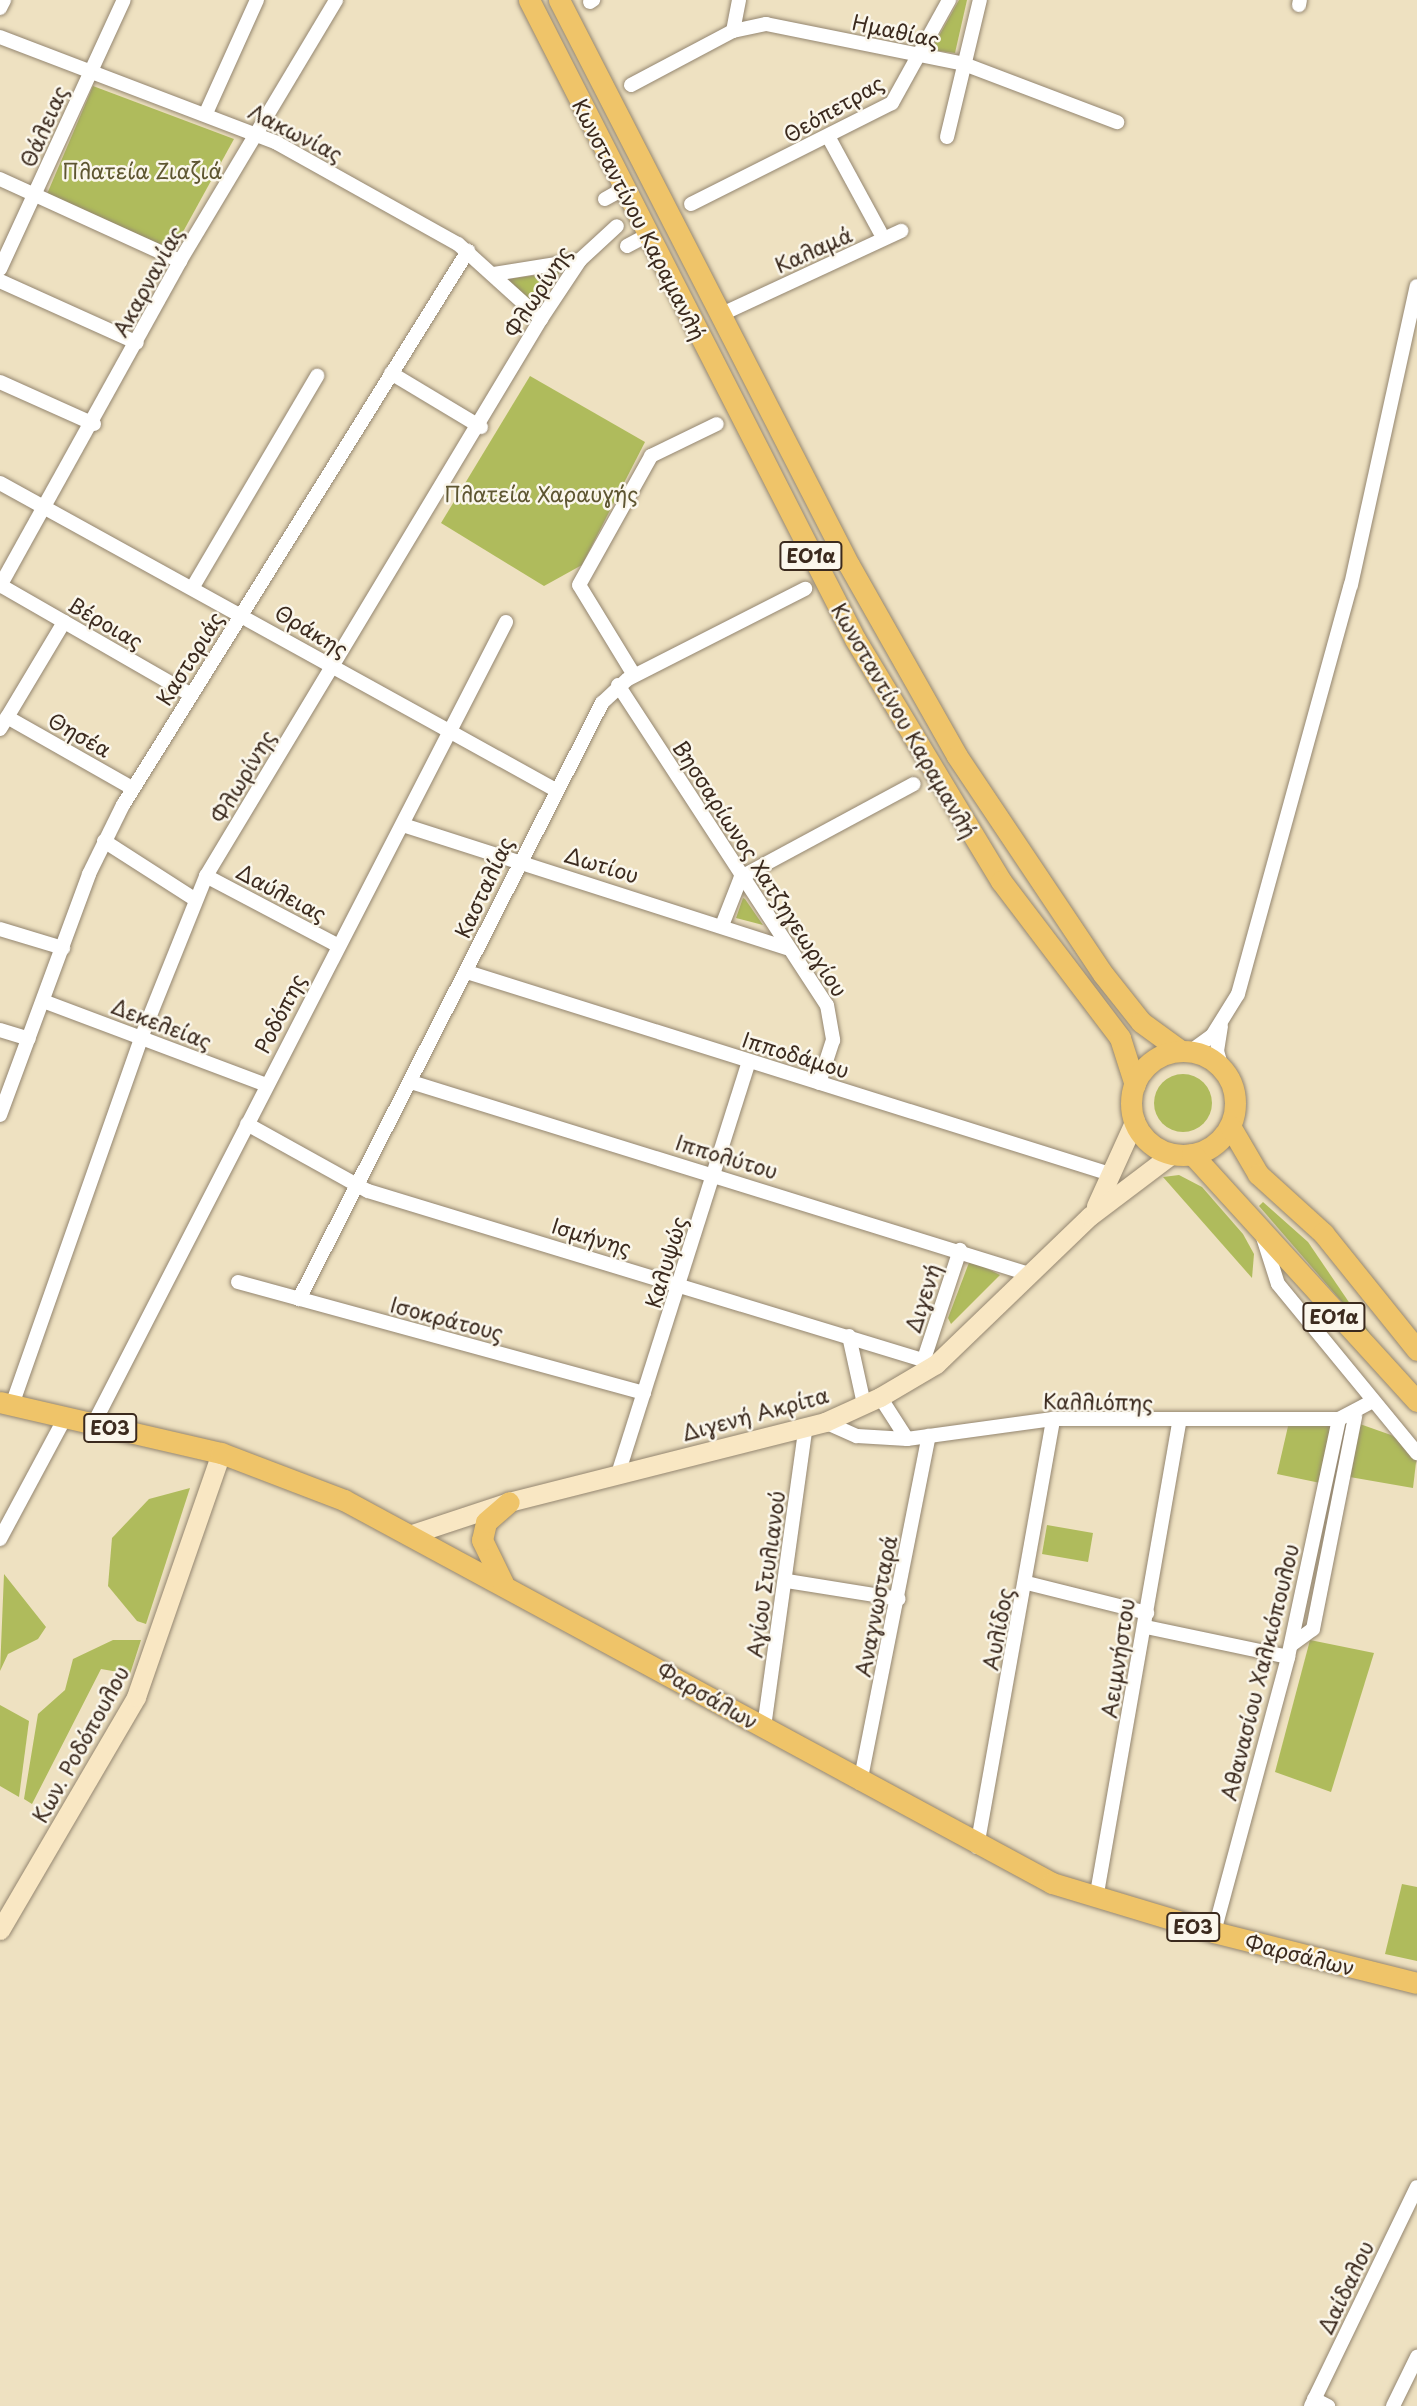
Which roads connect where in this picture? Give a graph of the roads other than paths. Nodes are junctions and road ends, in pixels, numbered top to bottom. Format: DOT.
graph roads {
  1 [pos="4,0"];
  2 [pos="124,0"];
  3 [pos="257,0"];
  4 [pos="336,0"];
  5 [pos="529,0"];
  6 [pos="559,0"];
  7 [pos="739,0"];
  8 [pos="948,0"];
  9 [pos="980,0"];
  10 [pos="0,8"];
  11 [pos="733,31"];
  12 [pos="0,37"];
  13 [pos="916,56"];
  14 [pos="964,64"];
  15 [pos="89,73"];
  16 [pos="631,85"];
  17 [pos="206,113"];
  18 [pos="1117,122"];
  19 [pos="256,133"];
  20 [pos="947,137"];
  21 [pos="829,138"];
  22 [pos="0,179"];
  23 [pos="625,188"];
  24 [pos="35,194"];
  25 [pos="605,199"];
  26 [pos="691,204"];
  27 [pos="617,226"];
  28 [pos="880,232"];
  29 [pos="901,232"];
  30 [pos="648,234"];
  31 [pos="627,246"];
  32 [pos="468,251"];
  33 [pos="580,260"];
  34 [pos="180,261"];
  35 [pos="0,269"];
  36 [pos="495,274"];
  37 [pos="0,281"];
  38 [pos="1417,286"];
  39 [pos="720,315"];
  40 [pos="541,319"];
  41 [pos="137,343"];
  42 [pos="391,373"];
  43 [pos="317,376"];
  44 [pos="0,382"];
  45 [pos="717,424"];
  46 [pos="94,425"];
  47 [pos="481,427"];
  48 [pos="0,483"];
  49 [pos="49,506"];
  50 [pos="0,585"];
  51 [pos="194,585"];
  52 [pos="805,589"];
  53 [pos="242,614"];
  54 [pos="64,622"];
  55 [pos="506,622"];
  56 [pos="333,668"];
  57 [pos="634,675"];
  58 [pos="618,685"];
  59 [pos="191,695"];
  60 [pos="3,723"];
  61 [pos="447,735"];
  62 [pos="914,785"];
  63 [pos="132,788"];
  64 [pos="554,789"];
  65 [pos="403,825"];
  66 [pos="104,841"];
  67 [pos="519,861"];
  68 [pos="206,876"];
  69 [pos="740,877"];
  70 [pos="196,900"];
  71 [pos="723,923"];
  72 [pos="0,929"];
  73 [pos="337,945"];
  74 [pos="63,948"];
  75 [pos="787,948"];
  76 [pos="467,972"];
  77 [pos="43,1001"];
  78 [pos="1223,1018"];
  79 [pos="0,1030"];
  80 [pos="141,1038"];
  81 [pos="29,1039"];
  82 [pos="1185,1050"];
  83 [pos="749,1062"];
  84 [pos="1223,1072"];
  85 [pos="411,1082"];
  86 [pos="819,1083"];
  87 [pos="267,1085"];
  88 [pos="1135,1085"];
  89 [pos="0,1115"];
  90 [pos="1135,1120"];
  91 [pos="247,1124"];
  92 [pos="1230,1126"];
  93 [pos="1182,1154"];
  94 [pos="714,1174"];
  95 [pos="1113,1175"];
  96 [pos="356,1187"];
  97 [pos="1090,1216"];
  98 [pos="1260,1226"];
  99 [pos="960,1250"];
  100 [pos="1029,1274"];
  101 [pos="238,1282"];
  102 [pos="681,1285"];
  103 [pos="299,1300"];
  104 [pos="849,1336"];
  105 [pos="1417,1350"];
  106 [pos="930,1362"];
  107 [pos="644,1393"];
  108 [pos="872,1400"];
  109 [pos="1417,1401"];
  110 [pos="1371,1402"];
  111 [pos="6,1403"];
  112 [pos="1355,1416"];
  113 [pos="65,1418"];
  114 [pos="1053,1419"];
  115 [pos="1339,1419"];
  116 [pos="93,1424"];
  117 [pos="815,1424"];
  118 [pos="1180,1424"];
  119 [pos="929,1436"];
  120 [pos="907,1439"];
  121 [pos="221,1453"];
  122 [pos="1417,1453"];
  123 [pos="618,1474"];
  124 [pos="509,1502"];
  125 [pos="412,1534"];
  126 [pos="0,1539"];
  127 [pos="787,1581"];
  128 [pos="1027,1583"];
  129 [pos="505,1584"];
  130 [pos="899,1600"];
  131 [pos="1147,1620"];
  132 [pos="1289,1651"];
  133 [pos="764,1727"];
  134 [pos="860,1783"];
  135 [pos="977,1847"];
  136 [pos="1096,1899"];
  137 [pos="0,1930"];
  138 [pos="1214,1933"];
  139 [pos="1417,1983"];
  140 [pos="1417,2187"];
  141 [pos="1416,2364"];
  142 [pos="1312,2402"];
  143 [pos="1328,2406"];
  144 [pos="1393,2406"];
  1 -- 10 [label="street"];
  2 -- 15 [label="street, Θάλειας"];
  3 -- 17 [label="street"];
  4 -- 19 [label="street, Ακαρνανίας"];
  5 -- 23 [label="main road, Κωνσταντίνου Καραμανλή / ΕΟ1α"];
  6 -- 39 [label="main road, Κωνσταντίνου Καραμανλή / ΕΟ1α"];
  7 -- 11 [label="street"];
  8 -- 13 [label="street, Θεόπετρας"];
  9 -- 14 [label="street"];
  11 -- 13 [label="street, Ημαθίας"];
  11 -- 16 [label="street, Ημαθίας"];
  12 -- 15 [label="street, Λακωνίας"];
  13 -- 14 [label="street, Ημαθίας"];
  13 -- 21 [label="street, Θεόπετρας"];
  14 -- 18 [label="street, Ημαθίας"];
  14 -- 20 [label="street"];
  15 -- 17 [label="street, Λακωνίας"];
  15 -- 24 [label="street, Θάλειας"];
  17 -- 19 [label="street, Λακωνίας"];
  19 -- 32 [label="street, Λακωνίας"];
  19 -- 34 [label="street, Ακαρνανίας"];
  21 -- 26 [label="street, Θεόπετρας"];
  21 -- 28 [label="street"];
  22 -- 24 [label="street"];
  23 -- 25 [label="street"];
  23 -- 30 [label="main road, Κωνσταντίνου Καραμανλή / ΕΟ1α"];
  24 -- 34 [label="street"];
  24 -- 35 [label="street, Θάλειας"];
  27 -- 33 [label="street, Φλωρίνης"];
  29 -- 39 [label="street, Καλαμά"];
  30 -- 31 [label="street"];
  30 -- 88 [label="main road, Κωνσταντίνου Καραμανλή / ΕΟ1α"];
  32 -- 36 [label="street, Λακωνίας"];
  32 -- 42 [label="street, Καστοριάς"];
  33 -- 36 [label="street"];
  33 -- 40 [label="street, Φλωρίνης"];
  34 -- 41 [label="street, Ακαρνανίας"];
  36 -- 40 [label="street, Λακωνίας"];
  37 -- 41 [label="street"];
  38 -- 78 [label="street"];
  39 -- 82 [label="main road, Κωνσταντίνου Καραμανλή / ΕΟ1α"];
  40 -- 47 [label="street, Φλωρίνης"];
  41 -- 46 [label="street, Ακαρνανίας"];
  42 -- 47 [label="street"];
  42 -- 53 [label="street, Καστοριάς"];
  43 -- 51 [label="street"];
  44 -- 46 [label="street"];
  45 -- 57 [label="street"];
  46 -- 49 [label="street, Ακαρνανίας"];
  47 -- 56 [label="street, Φλωρίνης"];
  48 -- 49 [label="street, Θράκης"];
  49 -- 50 [label="street, Ακαρνανίας"];
  49 -- 51 [label="street, Θράκης"];
  50 -- 54 [label="street, Βέροιας"];
  51 -- 53 [label="street, Θράκης"];
  52 -- 57 [label="street, Κασταλίας"];
  53 -- 56 [label="street, Θράκης"];
  53 -- 59 [label="street, Καστοριάς"];
  54 -- 59 [label="street, Βέροιας"];
  54 -- 60 [label="street"];
  55 -- 61 [label="street, Ροδόπης"];
  56 -- 61 [label="street, Θράκης"];
  56 -- 68 [label="street, Φλωρίνης"];
  57 -- 58 [label="street, Κασταλίας"];
  58 -- 64 [label="street, Κασταλίας"];
  58 -- 69 [label="street, Βησσαρίωνος Χατζηγεωργίου"];
  59 -- 63 [label="street, Καστοριάς"];
  60 -- 63 [label="street, Θησέα"];
  61 -- 64 [label="street, Θράκης"];
  61 -- 65 [label="street, Ροδόπης"];
  62 -- 69 [label="street"];
  63 -- 66 [label="street, Καστοριάς"];
  64 -- 67 [label="street, Κασταλίας"];
  65 -- 67 [label="street, Δωτίου"];
  65 -- 73 [label="street, Ροδόπης"];
  66 -- 70 [label="street"];
  66 -- 74 [label="street, Καστοριάς"];
  67 -- 71 [label="street, Δωτίου"];
  67 -- 76 [label="street, Κασταλίας"];
  68 -- 70 [label="street, Φλωρίνης"];
  68 -- 73 [label="street, Δαύλειας"];
  69 -- 71 [label="street"];
  69 -- 75 [label="street, Βησσαρίωνος Χατζηγεωργίου"];
  70 -- 80 [label="street, Φλωρίνης"];
  71 -- 75 [label="street, Δωτίου"];
  72 -- 74 [label="street"];
  73 -- 87 [label="street, Ροδόπης"];
  74 -- 77 [label="street, Καστοριάς"];
  75 -- 86 [label="street, Βησσαρίωνος Χατζηγεωργίου"];
  76 -- 83 [label="street, Ιπποδάμου"];
  76 -- 85 [label="street, Κασταλίας"];
  77 -- 80 [label="street, Δεκελείας"];
  77 -- 81 [label="street, Καστοριάς"];
  78 -- 82 [label="street"];
  78 -- 84 [label="street"];
  79 -- 81 [label="street"];
  80 -- 87 [label="street, Δεκελείας"];
  80 -- 111 [label="street, Φλωρίνης"];
  81 -- 89 [label="street, Καστοριάς"];
  82 -- 84 [label="main road, ΕΟ1α"];
  82 -- 88 [label="main road"];
  83 -- 86 [label="street, Ιπποδάμου"];
  83 -- 94 [label="street, Καλυψώς"];
  84 -- 92 [label="main road"];
  85 -- 94 [label="street, Ιππολύτου"];
  85 -- 96 [label="street, Κασταλίας"];
  86 -- 95 [label="street, Ιπποδάμου"];
  87 -- 91 [label="street, Ροδόπης"];
  88 -- 90 [label="main road, ΕΟ1α"];
  90 -- 93 [label="main road, ΕΟ1α"];
  90 -- 95 [label="main road, Διγενή Ακρίτα"];
  91 -- 96 [label="street, Ισμήνης"];
  91 -- 116 [label="street, Ροδόπης"];
  92 -- 93 [label="main road"];
  92 -- 105 [label="main road, ΕΟ1α"];
  93 -- 97 [label="main road, Διγενή Ακρίτα"];
  93 -- 98 [label="main road, ΕΟ1α"];
  94 -- 99 [label="street, Ιππολύτου"];
  94 -- 102 [label="street, Καλυψώς"];
  95 -- 97 [label="main road, Διγενή Ακρίτα"];
  96 -- 102 [label="street, Ισμήνης"];
  96 -- 103 [label="street, Κασταλίας"];
  97 -- 100 [label="main road, Διγενή Ακρίτα"];
  98 -- 109 [label="main road, ΕΟ1α"];
  98 -- 110 [label="street"];
  99 -- 100 [label="street, Ιππολύτου"];
  99 -- 106 [label="street, Διγενή"];
  100 -- 106 [label="main road, Διγενή Ακρίτα"];
  101 -- 103 [label="street, Ισοκράτους"];
  102 -- 104 [label="street, Ισμήνης"];
  102 -- 107 [label="street, Καλυψώς"];
  103 -- 107 [label="street, Ισοκράτους"];
  104 -- 106 [label="street, Ισμήνης"];
  104 -- 108 [label="street"];
  106 -- 108 [label="main road, Διγενή Ακρίτα"];
  107 -- 123 [label="street, Καλυψώς"];
  108 -- 117 [label="main road, Διγενή Ακρίτα"];
  108 -- 120 [label="street"];
  110 -- 112 [label="street"];
  110 -- 122 [label="street"];
  111 -- 113 [label="main road, Φαρσάλων / ΕΟ3"];
  112 -- 115 [label="street, Καλλιόπης"];
  112 -- 132 [label="street"];
  113 -- 116 [label="main road, Φαρσάλων / ΕΟ3"];
  113 -- 126 [label="street"];
  114 -- 118 [label="street, Καλλιόπης"];
  114 -- 119 [label="street, Καλλιόπης"];
  114 -- 128 [label="street, Αυλίδος"];
  115 -- 118 [label="street, Καλλιόπης"];
  115 -- 132 [label="street, Αθανασίου Χαλκιόπουλου"];
  116 -- 121 [label="main road, Φαρσάλων / ΕΟ3"];
  117 -- 120 [label="street, Καλλιόπης"];
  117 -- 123 [label="main road, Διγενή Ακρίτα"];
  117 -- 127 [label="street, Αγίου Στυλιανού"];
  118 -- 131 [label="street, Αειμνήστου"];
  119 -- 120 [label="street, Καλλιόπης"];
  119 -- 130 [label="street, Αναγνωσταρά"];
  121 -- 125 [label="main road, Φαρσάλων / ΕΟ3"];
  121 -- 137 [label="main road, Κων. Ροδόπουλου"];
  123 -- 124 [label="main road, Διγενή Ακρίτα"];
  124 -- 125 [label="main road, Διγενή Ακρίτα"];
  124 -- 129 [label="main road"];
  125 -- 129 [label="main road, Φαρσάλων / ΕΟ3"];
  127 -- 130 [label="street"];
  127 -- 133 [label="street, Αγίου Στυλιανού"];
  128 -- 131 [label="street"];
  128 -- 135 [label="street, Αυλίδος"];
  129 -- 133 [label="main road, Φαρσάλων / ΕΟ3"];
  130 -- 134 [label="street, Αναγνωσταρά"];
  131 -- 132 [label="street"];
  131 -- 136 [label="street, Αειμνήστου"];
  132 -- 138 [label="street, Αθανασίου Χαλκιόπουλου"];
  133 -- 134 [label="main road, Φαρσάλων / ΕΟ3"];
  134 -- 135 [label="main road, Φαρσάλων / ΕΟ3"];
  135 -- 136 [label="main road, Φαρσάλων / ΕΟ3"];
  136 -- 138 [label="main road, Φαρσάλων / ΕΟ3"];
  138 -- 139 [label="main road, Φαρσάλων / ΕΟ3"];
  140 -- 142 [label="street, Δαίδαλου"];
  141 -- 144 [label="street"];
  142 -- 143 [label="street"];
}
